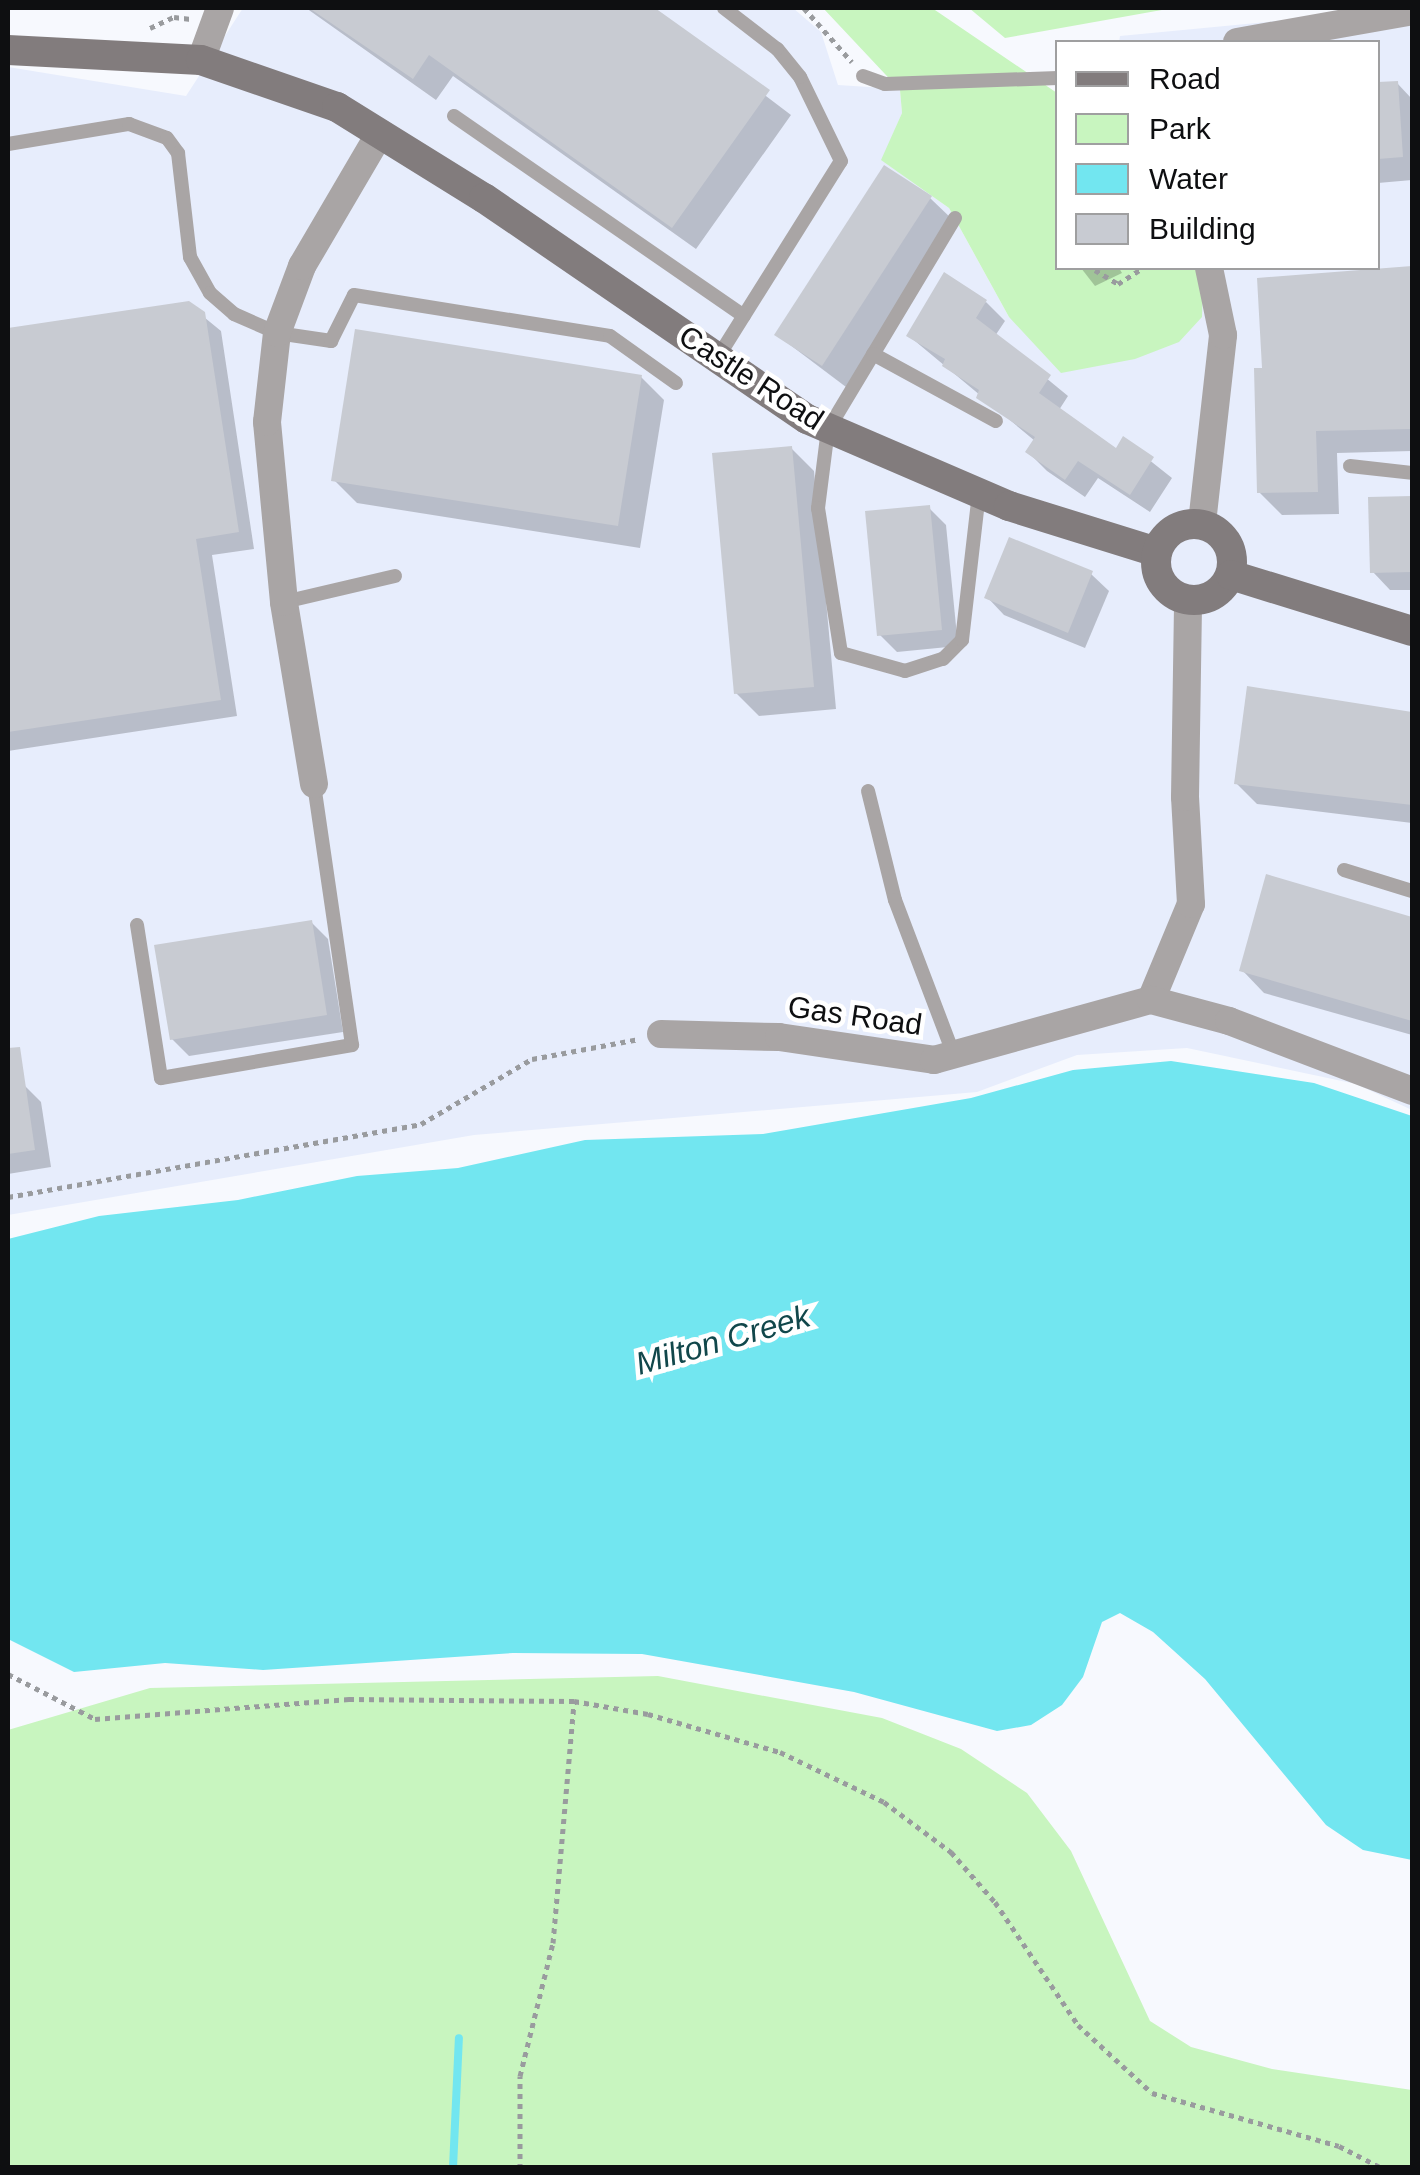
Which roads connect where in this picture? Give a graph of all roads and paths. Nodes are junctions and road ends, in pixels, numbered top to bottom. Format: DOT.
graph roads {
  1 [pos="220,8"];
  2 [pos="724,8"];
  3 [pos="804,8"];
  4 [pos="1412,11"];
  5 [pos="1302,17"];
  6 [pos="1241,40"];
  7 [pos="8,50"];
  8 [pos="201,60"];
  9 [pos="863,76"];
  10 [pos="1055,78"];
  11 [pos="454,116"];
  12 [pos="380,133"];
  13 [pos="8,144"];
  14 [pos="954,218"];
  15 [pos="1096,270"];
  16 [pos="1140,270"];
  17 [pos="1209,270"];
  18 [pos="744,316"];
  19 [pos="277,333"];
  20 [pos="873,354"];
  21 [pos="718,357"];
  22 [pos="676,384"];
  23 [pos="996,420"];
  24 [pos="828,429"];
  25 [pos="1350,466"];
  26 [pos="1412,473"];
  27 [pos="979,494"];
  28 [pos="1202,523"];
  29 [pos="1157,552"];
  30 [pos="1231,575"];
  31 [pos="395,576"];
  32 [pos="1188,600"];
  33 [pos="284,602"];
  34 [pos="1412,631"];
  35 [pos="314,784"];
  36 [pos="868,791"];
  37 [pos="1344,870"];
  38 [pos="1412,891"];
  39 [pos="138,925"];
  40 [pos="1152,1000"];
  41 [pos="661,1034"];
  42 [pos="954,1055"];
  43 [pos="1412,1090"];
  44 [pos="8,1196"];
  45 [pos="8,1674"];
  46 [pos="574,1701"];
  47 [pos="520,2168"];
  48 [pos="1382,2168"];
  1 -- 8 [label="street"];
  2 -- 18 [label="lane"];
  3 -- 9 [label="path"];
  4 -- 5 [label="street"];
  5 -- 6 [label="street"];
  7 -- 8 [label="main road, Castle Road"];
  8 -- 12 [label="main road, Castle Road"];
  9 -- 10 [label="lane"];
  11 -- 18 [label="lane"];
  12 -- 19 [label="street"];
  12 -- 21 [label="main road, Castle Road"];
  13 -- 19 [label="lane"];
  14 -- 20 [label="lane"];
  15 -- 16 [label="path"];
  17 -- 28 [label="street"];
  18 -- 21 [label="lane"];
  19 -- 22 [label="lane"];
  19 -- 33 [label="street"];
  20 -- 23 [label="lane"];
  20 -- 24 [label="lane"];
  21 -- 24 [label="main road, Castle Road"];
  24 -- 27 [label="main road, Castle Road"];
  24 -- 27 [label="lane"];
  25 -- 26 [label="lane"];
  27 -- 29 [label="main road, Castle Road"];
  28 -- 29 [label="main road"];
  28 -- 30 [label="main road"];
  29 -- 32 [label="main road"];
  30 -- 32 [label="main road"];
  30 -- 34 [label="main road"];
  31 -- 33 [label="lane"];
  32 -- 40 [label="street"];
  33 -- 35 [label="street"];
  35 -- 39 [label="lane"];
  36 -- 42 [label="lane"];
  37 -- 38 [label="lane"];
  40 -- 42 [label="street, Gas Road"];
  40 -- 43 [label="street"];
  41 -- 42 [label="street, Gas Road"];
  41 -- 44 [label="path"];
  45 -- 46 [label="path"];
  46 -- 47 [label="path"];
  46 -- 48 [label="path"];
}
